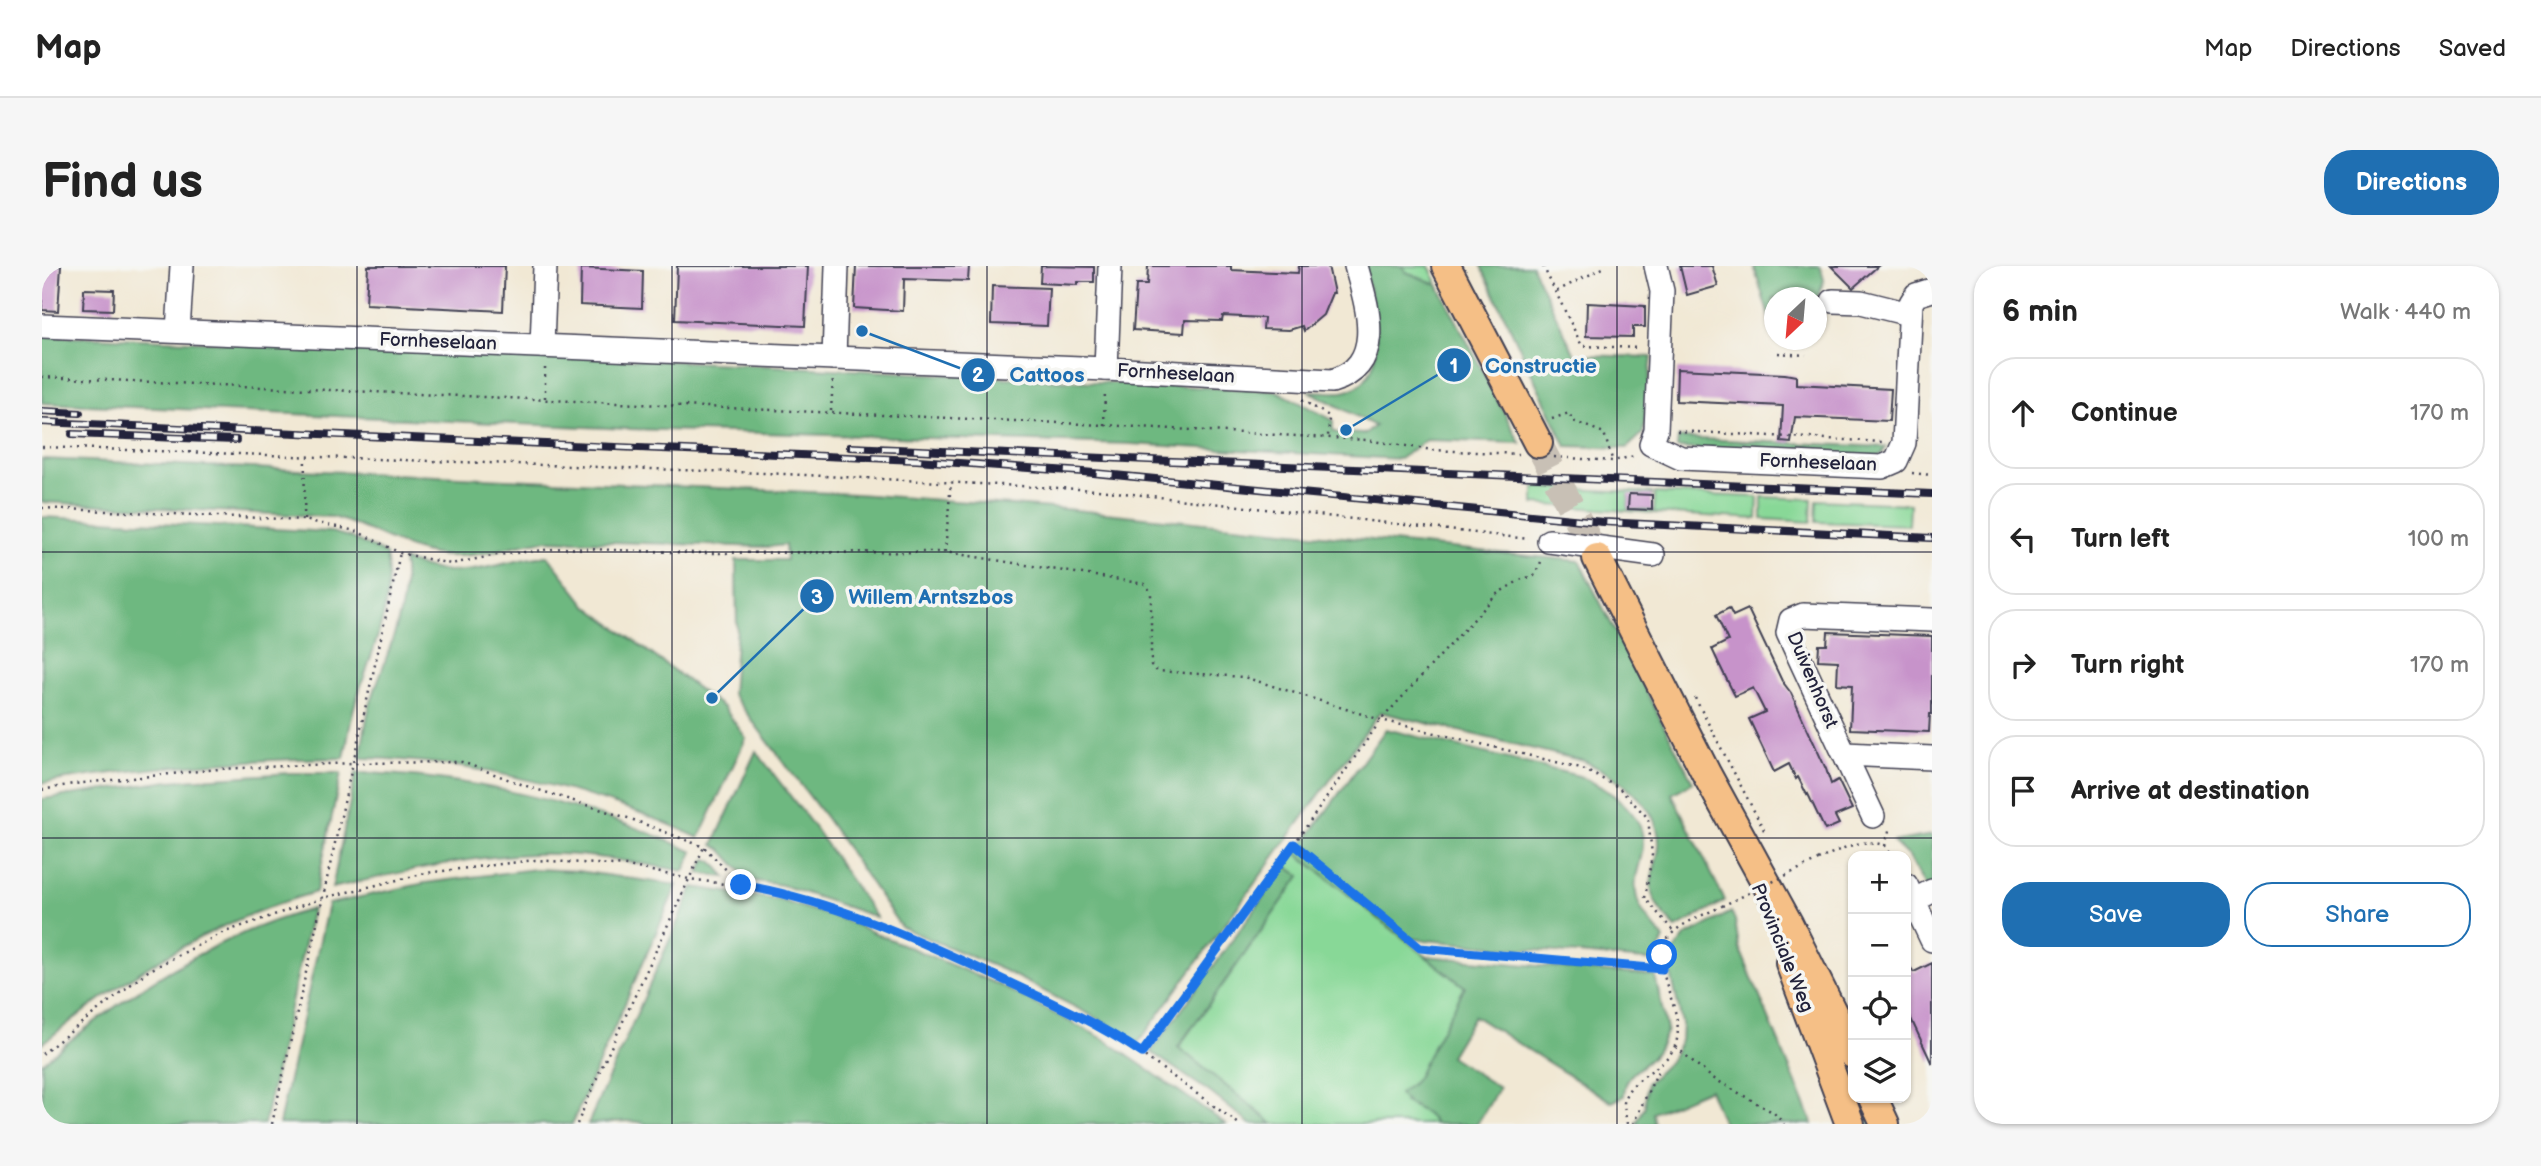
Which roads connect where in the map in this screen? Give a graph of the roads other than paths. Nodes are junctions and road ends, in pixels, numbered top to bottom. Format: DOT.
graph roads {
  1 [pos="182,266"];
  2 [pos="545,266"];
  3 [pos="837,266"];
  4 [pos="1110,266"];
  5 [pos="1356,266"];
  6 [pos="1446,266"];
  7 [pos="1656,266"];
  8 [pos="1932,290"];
  9 [pos="1833,301"];
  10 [pos="1909,314"];
  11 [pos="42,326"];
  12 [pos="178,331"];
  13 [pos="542,346"];
  14 [pos="834,358"];
  15 [pos="1106,369"];
  16 [pos="1544,432"];
  17 [pos="1545,552"];
  18 [pos="1653,555"];
  19 [pos="1597,558"];
  20 [pos="1932,620"];
  21 [pos="1845,754"];
  22 [pos="1932,758"];
  23 [pos="1707,775"];
  24 [pos="1882,819"];
  25 [pos="1917,892"];
  26 [pos="1932,940"];
  27 [pos="1848,1044"];
  28 [pos="1875,1103"];
  29 [pos="1850,1124"];
  30 [pos="1885,1124"];
  1 -- 12 [label="street"];
  2 -- 13 [label="street"];
  3 -- 14 [label="street"];
  4 -- 15 [label="street"];
  5 -- 15 [label="street, Fornheselaan"];
  6 -- 16 [label="main road"];
  7 -- 10 [label="street, Fornheselaan"];
  8 -- 10 [label="street"];
  9 -- 10 [label="street"];
  11 -- 12 [label="street, Fornheselaan"];
  12 -- 13 [label="street, Fornheselaan"];
  13 -- 14 [label="street, Fornheselaan"];
  14 -- 15 [label="street, Fornheselaan"];
  17 -- 18 [label="street"];
  19 -- 23 [label="main road, Provinciale Weg"];
  20 -- 21 [label="street, Duivenhorst"];
  21 -- 22 [label="street"];
  21 -- 24 [label="street, Duivenhorst"];
  23 -- 27 [label="main road, Provinciale Weg"];
  23 -- 29 [label="main road, Provinciale Weg"];
  25 -- 26 [label="street"];
  28 -- 30 [label="main road"];
}
